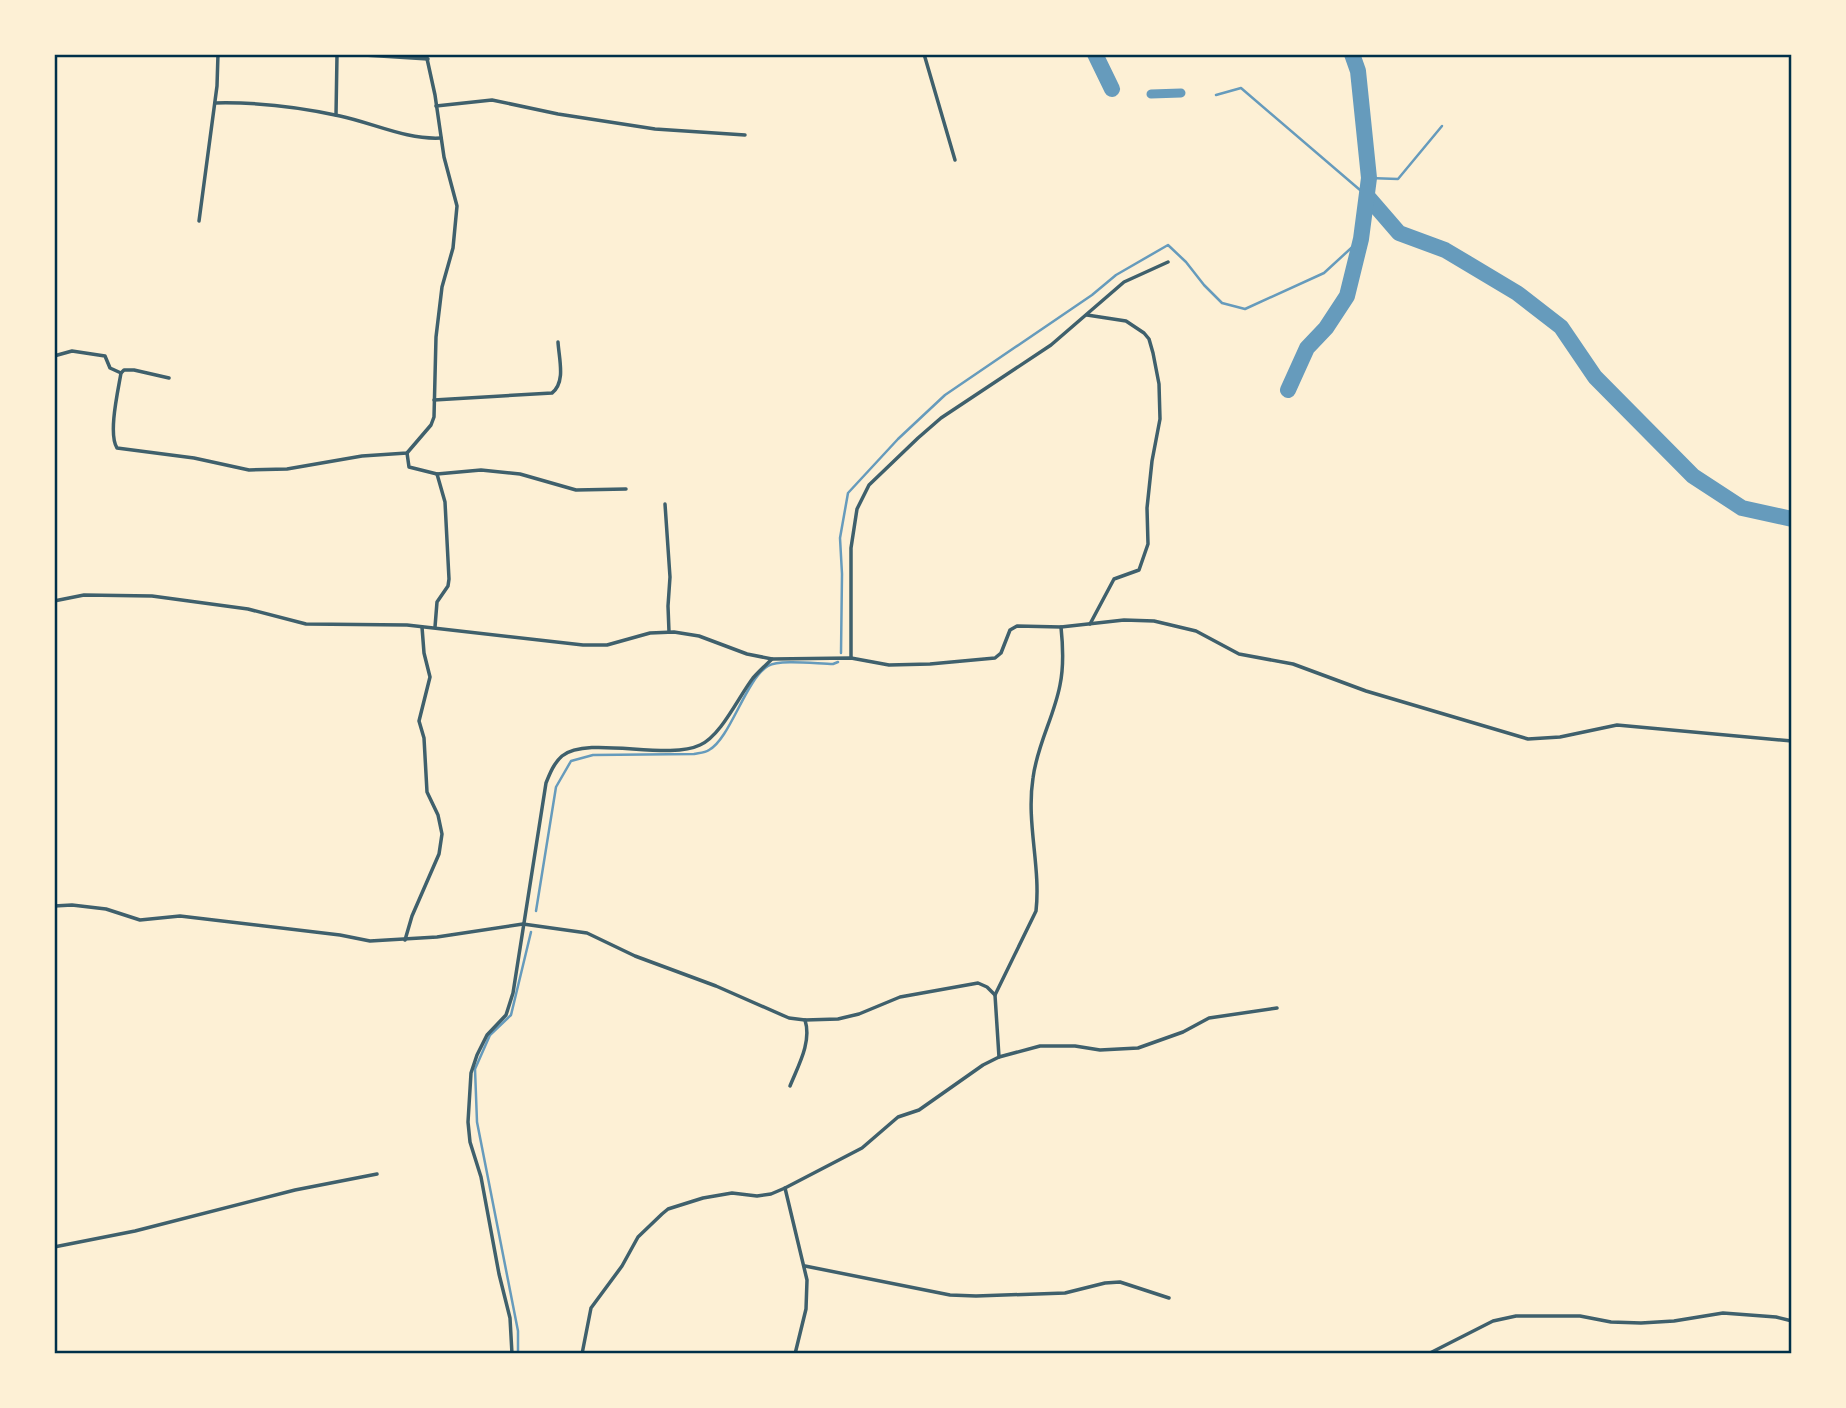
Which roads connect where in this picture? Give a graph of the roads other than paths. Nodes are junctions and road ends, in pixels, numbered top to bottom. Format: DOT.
graph roads {
  1 [pos="218,54"];
  2 [pos="291,54"];
  3 [pos="924,54"];
  4 [pos="337,55"];
  5 [pos="427,57"];
  6 [pos="215,103"];
  7 [pos="436,106"];
  8 [pos="336,115"];
  9 [pos="745,135"];
  10 [pos="441,138"];
  11 [pos="955,160"];
  12 [pos="200,221"];
  13 [pos="1168,262"];
  14 [pos="1087,315"];
  15 [pos="558,342"];
  16 [pos="54,356"];
  17 [pos="121,373"];
  18 [pos="169,378"];
  19 [pos="434,400"];
  20 [pos="407,453"];
  21 [pos="437,474"];
  22 [pos="626,489"];
  23 [pos="666,504"];
  24 [pos="54,601"];
  25 [pos="1090,624"];
  26 [pos="1062,626"];
  27 [pos="422,627"];
  28 [pos="435,628"];
  29 [pos="669,632"];
  30 [pos="851,658"];
  31 [pos="772,659"];
  32 [pos="1792,740"];
  33 [pos="54,906"];
  34 [pos="523,924"];
  35 [pos="405,940"];
  36 [pos="995,995"];
  37 [pos="1277,1008"];
  38 [pos="805,1020"];
  39 [pos="999,1057"];
  40 [pos="790,1086"];
  41 [pos="377,1174"];
  42 [pos="785,1188"];
  43 [pos="54,1247"];
  44 [pos="805,1266"];
  45 [pos="1169,1298"];
  46 [pos="1792,1321"];
  47 [pos="512,1354"];
  48 [pos="582,1354"];
  49 [pos="795,1354"];
  50 [pos="1428,1354"];
  1 -- 6 [label="street"];
  2 -- 4 [label="street"];
  3 -- 11 [label="street"];
  4 -- 5 [label="street"];
  4 -- 8 [label="street"];
  5 -- 7 [label="street"];
  6 -- 8 [label="street"];
  6 -- 12 [label="street"];
  7 -- 9 [label="street"];
  7 -- 10 [label="street"];
  8 -- 10 [label="street"];
  10 -- 19 [label="street"];
  13 -- 14 [label="street"];
  14 -- 25 [label="street"];
  14 -- 30 [label="street"];
  15 -- 19 [label="street"];
  16 -- 17 [label="street"];
  17 -- 18 [label="street"];
  17 -- 20 [label="street"];
  19 -- 20 [label="street"];
  20 -- 21 [label="street"];
  21 -- 22 [label="street"];
  21 -- 28 [label="street"];
  23 -- 29 [label="street"];
  24 -- 27 [label="street"];
  25 -- 26 [label="street"];
  25 -- 32 [label="street"];
  26 -- 30 [label="street"];
  26 -- 36 [label="street"];
  27 -- 28 [label="street"];
  27 -- 35 [label="street"];
  28 -- 29 [label="street"];
  29 -- 31 [label="street"];
  30 -- 31 [label="street"];
  31 -- 34 [label="street"];
  33 -- 35 [label="street"];
  34 -- 35 [label="street"];
  34 -- 38 [label="street"];
  34 -- 47 [label="street"];
  36 -- 38 [label="street"];
  36 -- 39 [label="street"];
  37 -- 39 [label="street"];
  38 -- 40 [label="street"];
  39 -- 42 [label="street"];
  41 -- 43 [label="street"];
  42 -- 44 [label="street"];
  42 -- 48 [label="street"];
  44 -- 45 [label="street"];
  44 -- 49 [label="street"];
  46 -- 50 [label="street"];
}
